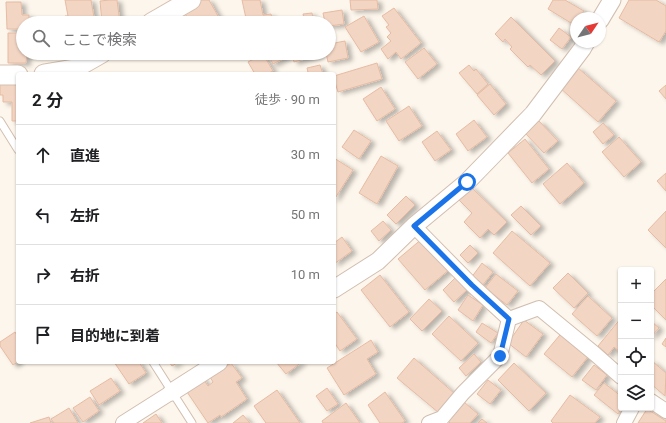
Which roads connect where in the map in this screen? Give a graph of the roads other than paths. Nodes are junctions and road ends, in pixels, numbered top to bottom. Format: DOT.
graph roads {
  1 [pos="190,0"];
  2 [pos="612,0"];
  3 [pos="605,12"];
  4 [pos="163,16"];
  5 [pos="582,48"];
  6 [pos="90,60"];
  7 [pos="56,72"];
  8 [pos="0,75"];
  9 [pos="16,75"];
  10 [pos="0,121"];
  11 [pos="16,147"];
  12 [pos="414,226"];
  13 [pos="336,288"];
  14 [pos="509,319"];
  15 [pos="154,364"];
  16 [pos="216,364"];
  17 [pos="619,375"];
  18 [pos="172,392"];
  19 [pos="654,403"];
  20 [pos="630,411"];
  21 [pos="666,411"];
  22 [pos="123,423"];
  23 [pos="192,423"];
  24 [pos="429,423"];
  25 [pos="624,423"];
  1 -- 4 [label="main road"];
  2 -- 3 [label="street"];
  5 -- 12 [label="street"];
  6 -- 7 [label="main road"];
  8 -- 9 [label="main road"];
  10 -- 11 [label="lane"];
  12 -- 13 [label="street"];
  12 -- 14 [label="street"];
  14 -- 17 [label="street"];
  14 -- 24 [label="street"];
  15 -- 18 [label="lane"];
  16 -- 18 [label="street"];
  18 -- 22 [label="street"];
  18 -- 23 [label="lane"];
  19 -- 21 [label="street"];
  20 -- 25 [label="street"];
}
